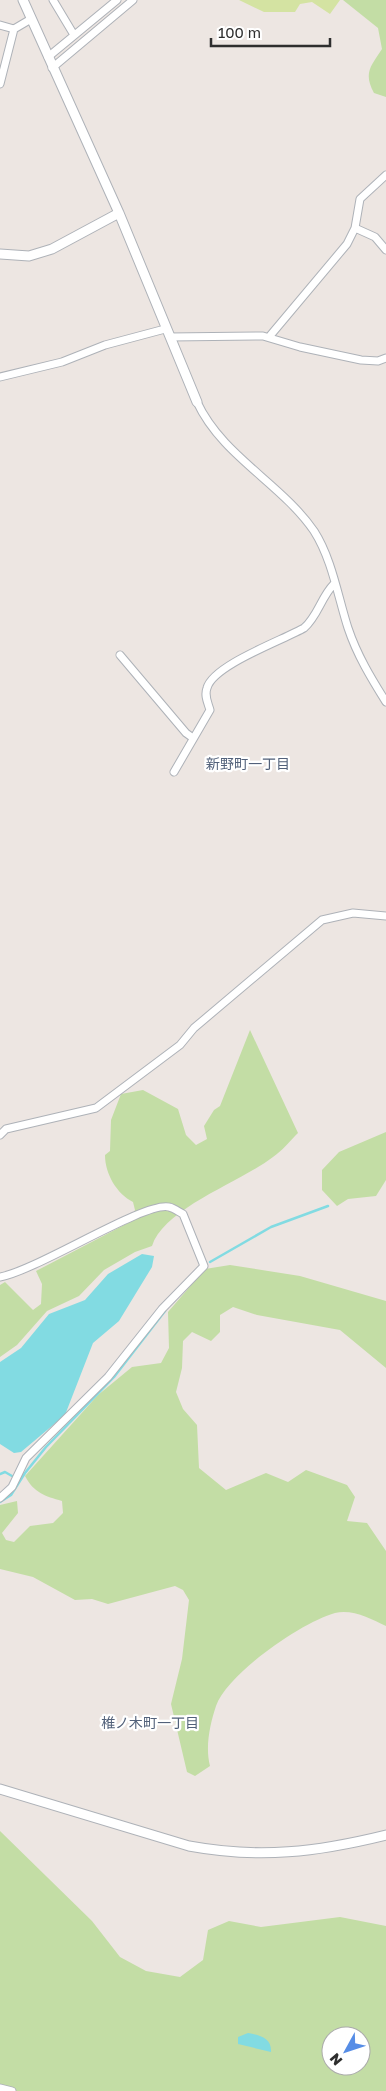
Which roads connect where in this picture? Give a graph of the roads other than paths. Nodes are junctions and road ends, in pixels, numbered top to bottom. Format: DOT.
graph roads {
  1 [pos="23,0"];
  2 [pos="53,0"];
  3 [pos="118,0"];
  4 [pos="133,0"];
  5 [pos="31,19"];
  6 [pos="0,25"];
  7 [pos="14,29"];
  8 [pos="74,35"];
  9 [pos="48,57"];
  10 [pos="52,68"];
  11 [pos="0,84"];
  12 [pos="386,175"];
  13 [pos="119,213"];
  14 [pos="355,228"];
  15 [pos="386,250"];
  16 [pos="0,254"];
  17 [pos="167,333"];
  18 [pos="268,336"];
  19 [pos="386,358"];
  20 [pos="0,377"];
  21 [pos="197,402"];
  22 [pos="334,584"];
  23 [pos="120,655"];
  24 [pos="386,702"];
  25 [pos="193,738"];
  26 [pos="174,772"];
  27 [pos="386,916"];
  28 [pos="0,1135"];
  29 [pos="0,1277"];
  30 [pos="0,1498"];
  31 [pos="0,1789"];
  32 [pos="386,1835"];
  33 [pos="0,2088"];
  34 [pos="12,2091"];
  1 -- 5 [label="street"];
  2 -- 8 [label="street"];
  3 -- 8 [label="street"];
  4 -- 10 [label="street"];
  5 -- 7 [label="street"];
  5 -- 9 [label="street"];
  6 -- 7 [label="street"];
  7 -- 11 [label="street"];
  8 -- 9 [label="street"];
  9 -- 10 [label="street"];
  10 -- 13 [label="street"];
  12 -- 14 [label="street"];
  13 -- 16 [label="street"];
  13 -- 17 [label="street"];
  14 -- 15 [label="street"];
  14 -- 18 [label="street"];
  17 -- 18 [label="street"];
  17 -- 20 [label="street"];
  17 -- 21 [label="street"];
  18 -- 19 [label="street"];
  21 -- 22 [label="street"];
  22 -- 24 [label="street"];
  22 -- 25 [label="street"];
  23 -- 25 [label="street"];
  25 -- 26 [label="street"];
  27 -- 28 [label="street"];
  29 -- 30 [label="street"];
  31 -- 32 [label="street"];
  33 -- 34 [label="street"];
}
